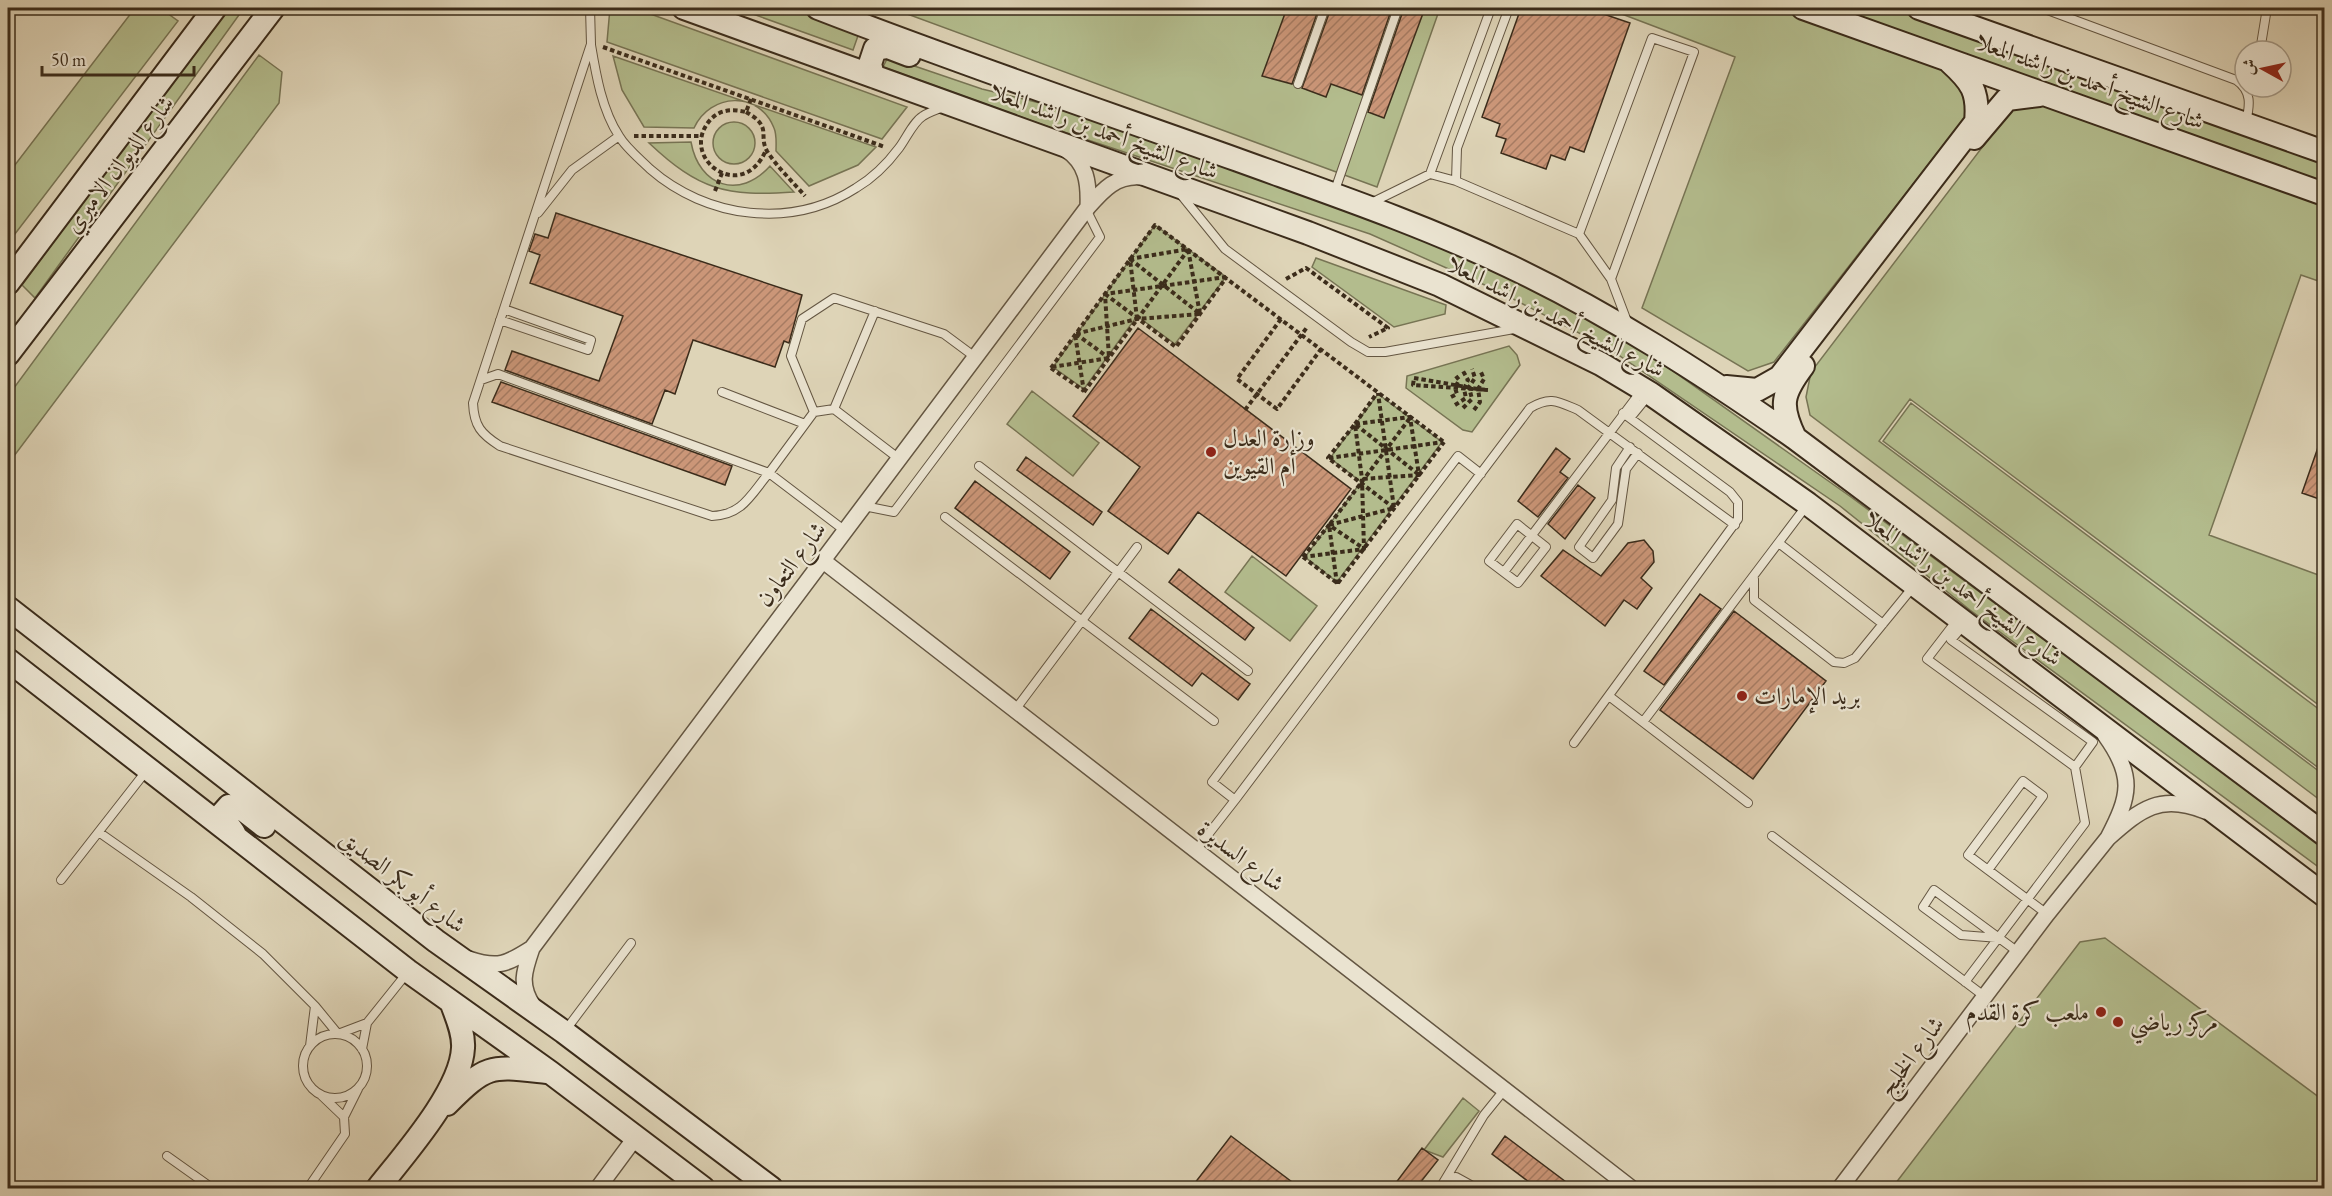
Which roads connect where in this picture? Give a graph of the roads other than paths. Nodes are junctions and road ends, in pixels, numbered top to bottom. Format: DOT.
graph roads {
  1 [pos="215,8"];
  2 [pos="273,8"];
  3 [pos="590,8"];
  4 [pos="684,8"];
  5 [pos="818,8"];
  6 [pos="1325,8"];
  7 [pos="1398,8"];
  8 [pos="1491,8"];
  9 [pos="1509,8"];
  10 [pos="1803,8"];
  11 [pos="1919,8"];
  12 [pos="2042,8"];
  13 [pos="2266,8"];
  14 [pos="2262,39"];
  15 [pos="591,44"];
  16 [pos="1944,57"];
  17 [pos="873,76"];
  18 [pos="2233,79"];
  19 [pos="1298,84"];
  20 [pos="2048,95"];
  21 [pos="2248,99"];
  22 [pos="1077,103"];
  23 [pos="957,106"];
  24 [pos="2246,124"];
  25 [pos="619,136"];
  26 [pos="1054,142"];
  27 [pos="2325,152"];
  28 [pos="1430,174"];
  29 [pos="1456,181"];
  30 [pos="1163,182"];
  31 [pos="2325,194"];
  32 [pos="1334,195"];
  33 [pos="1365,206"];
  34 [pos="1087,208"];
  35 [pos="533,219"];
  36 [pos="1579,234"];
  37 [pos="1611,279"];
  38 [pos="8,283"];
  39 [pos="504,309"];
  40 [pos="874,311"];
  41 [pos="500,320"];
  42 [pos="1526,328"];
  43 [pos="1631,331"];
  44 [pos="8,354"];
  45 [pos="975,357"];
  46 [pos="481,380"];
  47 [pos="1721,386"];
  48 [pos="1647,391"];
  49 [pos="722,392"];
  50 [pos="834,410"];
  51 [pos="814,412"];
  52 [pos="1626,416"];
  53 [pos="805,424"];
  54 [pos="1609,432"];
  55 [pos="1794,438"];
  56 [pos="1630,447"];
  57 [pos="1638,453"];
  58 [pos="898,458"];
  59 [pos="979,466"];
  60 [pos="769,473"];
  61 [pos="1481,474"];
  62 [pos="1808,504"];
  63 [pos="863,506"];
  64 [pos="945,517"];
  65 [pos="1735,525"];
  66 [pos="844,530"];
  67 [pos="1531,535"];
  68 [pos="1780,544"];
  69 [pos="1137,547"];
  70 [pos="822,560"];
  71 [pos="1119,571"];
  72 [pos="1504,573"];
  73 [pos="1754,577"];
  74 [pos="1914,585"];
  75 [pos="8,608"];
  76 [pos="1083,620"];
  77 [pos="1961,621"];
  78 [pos="1883,624"];
  79 [pos="8,660"];
  80 [pos="1248,670"];
  81 [pos="1609,696"];
  82 [pos="1014,711"];
  83 [pos="1214,721"];
  84 [pos="1643,722"];
  85 [pos="2096,723"];
  86 [pos="1574,743"];
  87 [pos="2075,767"];
  88 [pos="147,769"];
  89 [pos="1235,800"];
  90 [pos="1748,803"];
  91 [pos="2221,817"];
  92 [pos="100,833"];
  93 [pos="2325,834"];
  94 [pos="1772,836"];
  95 [pos="2108,838"];
  96 [pos="239,840"];
  97 [pos="1196,850"];
  98 [pos="1988,870"];
  99 [pos="62,880"];
  100 [pos="2325,895"];
  101 [pos="2028,900"];
  102 [pos="2047,914"];
  103 [pos="415,925"];
  104 [pos="1999,938"];
  105 [pos="631,943"];
  106 [pos="532,948"];
  107 [pos="2018,952"];
  108 [pos="408,971"];
  109 [pos="1965,982"];
  110 [pos="1984,996"];
  111 [pos="452,1004"];
  112 [pos="315,1006"];
  113 [pos="367,1023"];
  114 [pos="557,1027"];
  115 [pos="338,1034"];
  116 [pos="310,1046"];
  117 [pos="362,1049"];
  118 [pos="551,1073"];
  119 [pos="358,1087"];
  120 [pos="1505,1089"];
  121 [pos="320,1094"];
  122 [pos="344,1117"];
  123 [pos="431,1120"];
  124 [pos="635,1138"];
  125 [pos="167,1156"];
  126 [pos="1449,1178"];
  127 [pos="212,1188"];
  128 [pos="308,1188"];
  129 [pos="378,1188"];
  130 [pos="598,1188"];
  131 [pos="703,1188"];
  132 [pos="771,1188"];
  133 [pos="1440,1188"];
  134 [pos="1476,1188"];
  135 [pos="1631,1188"];
  136 [pos="1840,1188"];
  1 -- 38 [label="street, شارع الديوان الاميري"];
  2 -- 44 [label="street, شارع الديوان الاميري"];
  3 -- 15 [label="lane"];
  4 -- 17 [label="street, شارع الشيخ أحمد بن راشد المعلا"];
  5 -- 22 [label="street, شارع الشيخ أحمد بن راشد المعلا"];
  6 -- 19 [label="lane"];
  7 -- 32 [label="lane"];
  8 -- 28 [label="lane"];
  9 -- 29 [label="lane"];
  10 -- 16 [label="street, شارع الشيخ أحمد بن راشد المعلا"];
  11 -- 24 [label="street, شارع الشيخ أحمد بن راشد المعلا"];
  12 -- 18 [label="lane"];
  13 -- 14 [label="lane"];
  15 -- 25 [label="lane"];
  15 -- 35 [label="lane"];
  16 -- 20 [label="street, شارع الشيخ أحمد بن راشد المعلا"];
  16 -- 47 [label="street"];
  17 -- 22 [label="street"];
  17 -- 23 [label="street, شارع الشيخ أحمد بن راشد المعلا"];
  20 -- 31 [label="street, شارع الشيخ أحمد بن راشد المعلا"];
  20 -- 55 [label="street"];
  21 -- 24 [label="lane"];
  22 -- 32 [label="street, شارع الشيخ أحمد بن راشد المعلا"];
  23 -- 25 [label="lane"];
  23 -- 26 [label="street, شارع الشيخ أحمد بن راشد المعلا"];
  24 -- 27 [label="street, شارع الشيخ أحمد بن راشد المعلا"];
  25 -- 35 [label="lane"];
  26 -- 30 [label="street, شارع الشيخ أحمد بن راشد المعلا"];
  26 -- 34 [label="street"];
  28 -- 29 [label="lane"];
  28 -- 33 [label="lane"];
  29 -- 36 [label="lane"];
  30 -- 34 [label="street, شارع التعاون"];
  30 -- 42 [label="street, شارع الشيخ أحمد بن راشد المعلا"];
  30 -- 42 [label="lane"];
  32 -- 33 [label="street, شارع الشيخ أحمد بن راشد المعلا"];
  33 -- 43 [label="street, شارع الشيخ أحمد بن راشد المعلا"];
  34 -- 45 [label="street, شارع التعاون"];
  34 -- 63 [label="lane"];
  35 -- 39 [label="lane"];
  36 -- 37 [label="lane"];
  36 -- 37 [label="lane"];
  37 -- 43 [label="lane"];
  39 -- 41 [label="lane"];
  39 -- 41 [label="lane"];
  40 -- 45 [label="lane"];
  40 -- 50 [label="lane"];
  40 -- 51 [label="lane"];
  41 -- 46 [label="lane"];
  42 -- 48 [label="street, شارع الشيخ أحمد بن راشد المعلا"];
  43 -- 47 [label="street, شارع الشيخ أحمد بن راشد المعلا"];
  45 -- 58 [label="street, شارع التعاون"];
  46 -- 60 [label="lane"];
  46 -- 60 [label="lane"];
  47 -- 55 [label="street, شارع الشيخ أحمد بن راشد المعلا"];
  48 -- 52 [label="lane"];
  48 -- 62 [label="street, شارع الشيخ أحمد بن راشد المعلا"];
  49 -- 53 [label="lane"];
  50 -- 51 [label="lane"];
  50 -- 58 [label="lane"];
  51 -- 53 [label="lane"];
  52 -- 54 [label="lane"];
  52 -- 65 [label="lane"];
  53 -- 60 [label="lane"];
  54 -- 56 [label="lane"];
  54 -- 61 [label="lane"];
  54 -- 67 [label="lane"];
  55 -- 93 [label="street, شارع الشيخ أحمد بن راشد المعلا"];
  56 -- 57 [label="lane"];
  56 -- 57 [label="lane"];
  57 -- 65 [label="lane"];
  58 -- 63 [label="street, شارع التعاون"];
  59 -- 71 [label="lane"];
  60 -- 66 [label="lane"];
  61 -- 89 [label="lane"];
  61 -- 89 [label="lane"];
  62 -- 68 [label="lane"];
  62 -- 74 [label="street, شارع الشيخ أحمد بن راشد المعلا"];
  63 -- 66 [label="street, شارع التعاون"];
  64 -- 76 [label="lane"];
  65 -- 81 [label="lane"];
  66 -- 70 [label="street, شارع التعاون"];
  67 -- 72 [label="lane"];
  67 -- 72 [label="lane"];
  67 -- 72 [label="lane"];
  68 -- 73 [label="lane"];
  68 -- 78 [label="lane"];
  69 -- 71 [label="lane"];
  70 -- 82 [label="street, شارع السديرة"];
  70 -- 106 [label="street, شارع التعاون"];
  71 -- 76 [label="lane"];
  71 -- 80 [label="lane"];
  73 -- 78 [label="lane"];
  73 -- 84 [label="lane"];
  74 -- 77 [label="street, شارع الشيخ أحمد بن راشد المعلا"];
  74 -- 78 [label="lane"];
  75 -- 103 [label="street, شارع أبو بكر الصديق"];
  76 -- 82 [label="lane"];
  76 -- 83 [label="lane"];
  77 -- 85 [label="street, شارع الشيخ أحمد بن راشد المعلا"];
  77 -- 87 [label="lane"];
  77 -- 87 [label="lane"];
  79 -- 88 [label="street"];
  81 -- 84 [label="lane"];
  81 -- 86 [label="lane"];
  82 -- 97 [label="street, شارع السديرة"];
  84 -- 90 [label="lane"];
  85 -- 91 [label="street, شارع الشيخ أحمد بن راشد المعلا"];
  85 -- 95 [label="street, شارع الخليج"];
  87 -- 101 [label="lane"];
  88 -- 92 [label="lane"];
  88 -- 96 [label="street"];
  89 -- 97 [label="lane"];
  91 -- 95 [label="street, شارع الخليج"];
  91 -- 100 [label="street, شارع الشيخ أحمد بن راشد المعلا"];
  92 -- 99 [label="lane"];
  92 -- 112 [label="lane"];
  94 -- 109 [label="lane"];
  95 -- 102 [label="street, شارع الخليج"];
  96 -- 103 [label="street"];
  96 -- 108 [label="street"];
  97 -- 120 [label="street, شارع السديرة"];
  98 -- 98 [label="lane"];
  98 -- 101 [label="lane"];
  101 -- 102 [label="lane"];
  101 -- 104 [label="lane"];
  102 -- 107 [label="street, شارع الخليج"];
  103 -- 106 [label="street, شارع التعاون"];
  103 -- 114 [label="street, شارع أبو بكر الصديق"];
  104 -- 104 [label="lane"];
  104 -- 107 [label="lane"];
  104 -- 109 [label="lane"];
  105 -- 114 [label="lane"];
  106 -- 114 [label="street, شارع التعاون"];
  107 -- 110 [label="street, شارع الخليج"];
  108 -- 111 [label="street"];
  108 -- 113 [label="lane"];
  109 -- 110 [label="lane"];
  110 -- 136 [label="street, شارع الخليج"];
  111 -- 118 [label="street"];
  111 -- 123 [label="street"];
  112 -- 115 [label="lane"];
  112 -- 116 [label="lane"];
  113 -- 115 [label="lane"];
  113 -- 117 [label="lane"];
  114 -- 132 [label="street, شارع أبو بكر الصديق"];
  115 -- 116 [label="lane"];
  115 -- 117 [label="lane"];
  116 -- 121 [label="lane"];
  117 -- 119 [label="lane"];
  118 -- 123 [label="street"];
  118 -- 124 [label="street"];
  119 -- 121 [label="lane"];
  119 -- 122 [label="lane"];
  120 -- 126 [label="lane"];
  120 -- 135 [label="street, شارع السديرة"];
  121 -- 122 [label="lane"];
  122 -- 128 [label="lane"];
  123 -- 129 [label="street"];
  124 -- 130 [label="street"];
  124 -- 131 [label="street"];
  125 -- 127 [label="lane"];
  126 -- 133 [label="lane"];
  126 -- 134 [label="lane"];
}
